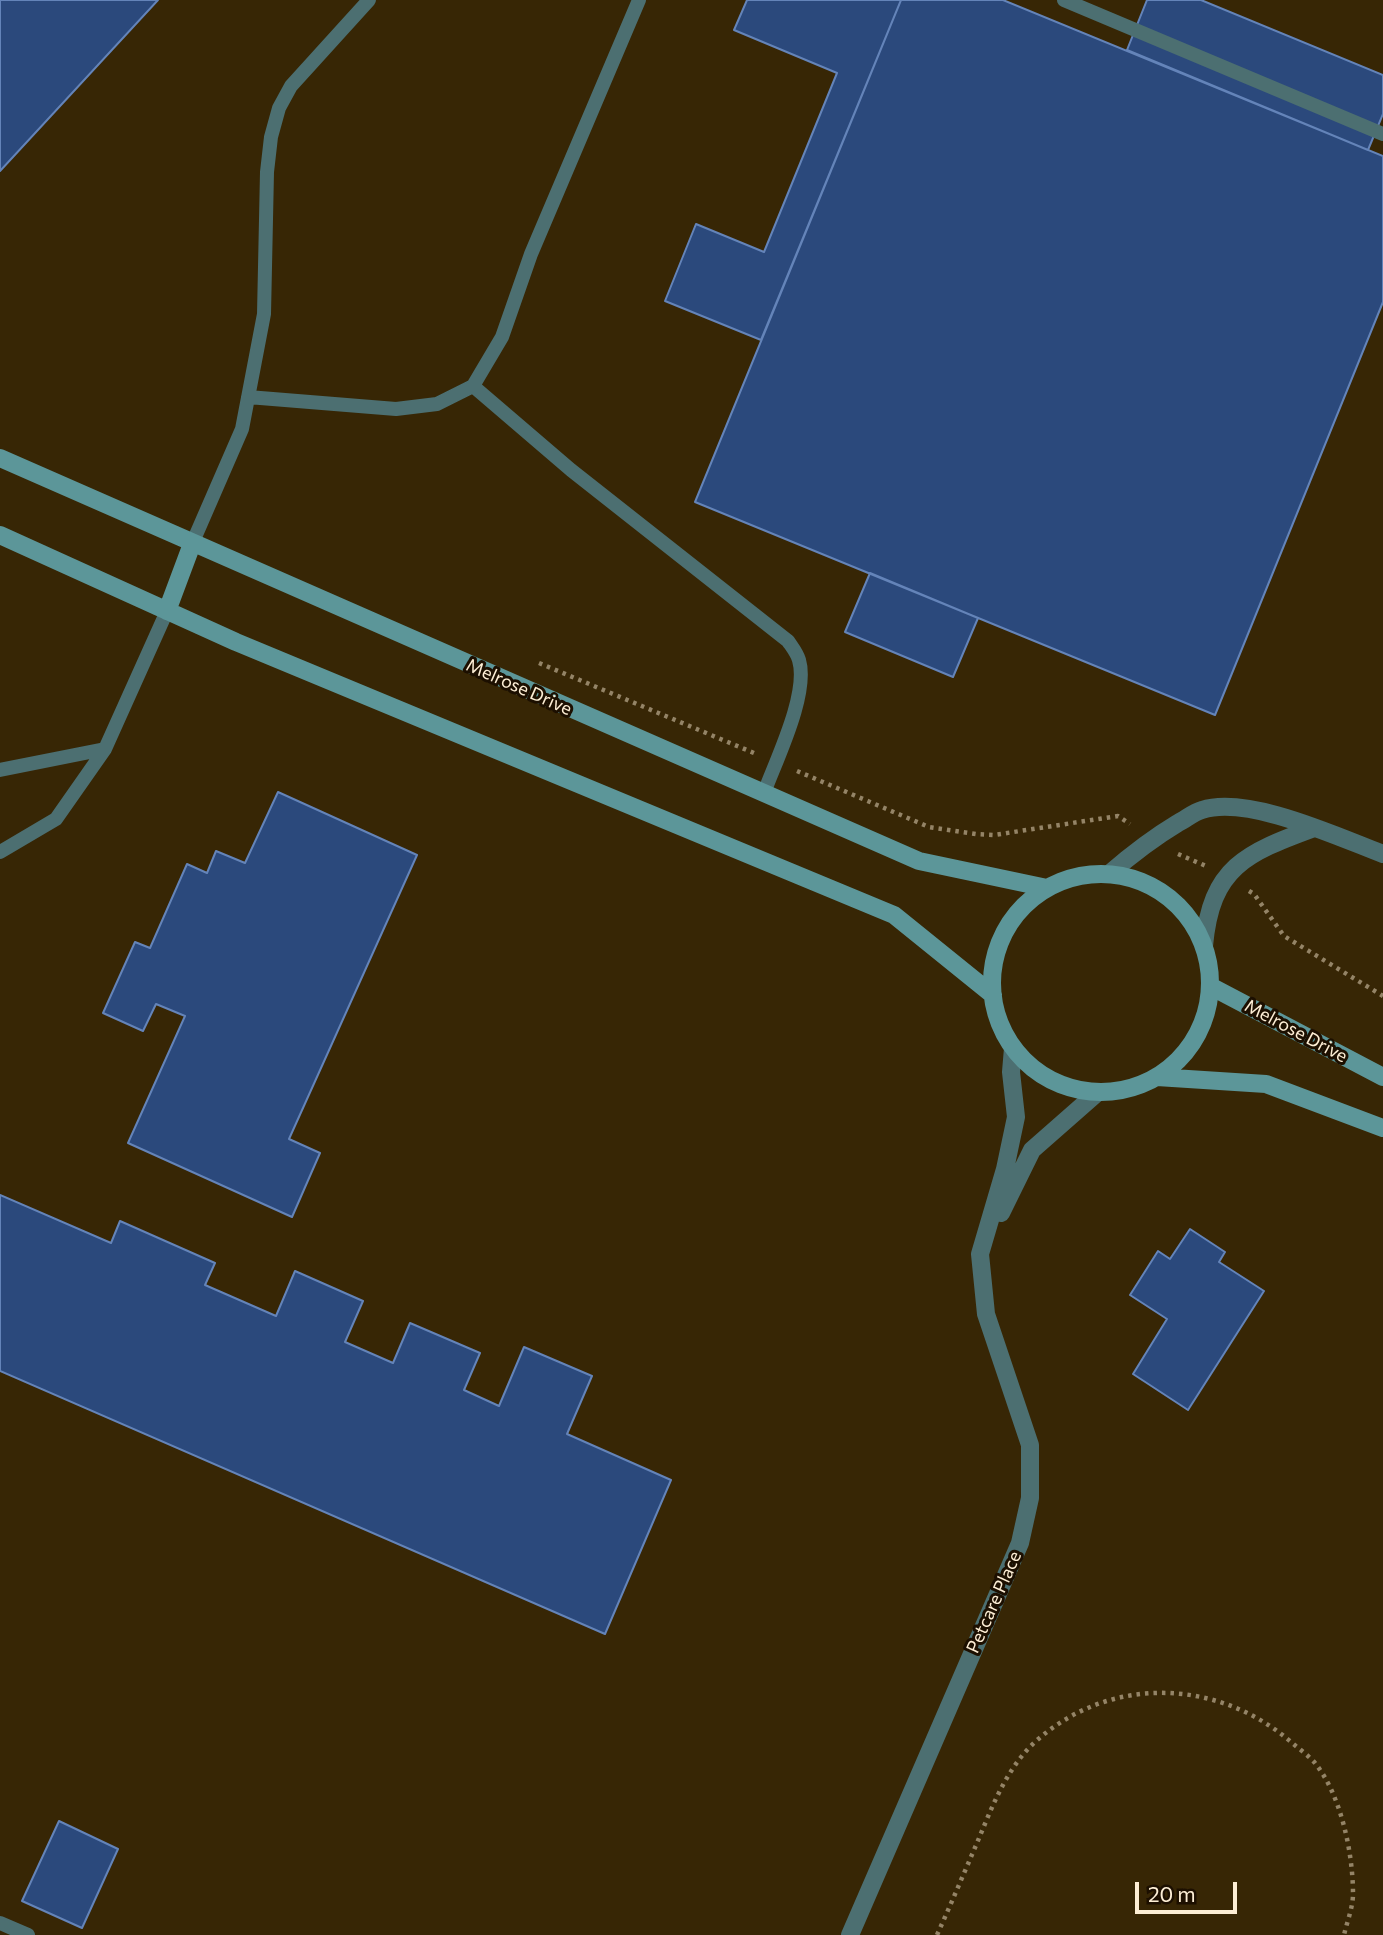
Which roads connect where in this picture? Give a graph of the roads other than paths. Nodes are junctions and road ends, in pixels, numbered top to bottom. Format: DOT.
graph roads {
  1 [pos="369,0"];
  2 [pos="639,0"];
  3 [pos="1064,0"];
  4 [pos="1383,134"];
  5 [pos="473,386"];
  6 [pos="248,397"];
  7 [pos="0,458"];
  8 [pos="0,535"];
  9 [pos="192,544"];
  10 [pos="167,611"];
  11 [pos="105,749"];
  12 [pos="0,769"];
  13 [pos="764,793"];
  14 [pos="1314,828"];
  15 [pos="0,852"];
  16 [pos="1383,854"];
  17 [pos="1109,874"];
  18 [pos="1047,888"];
  19 [pos="1204,946"];
  20 [pos="1210,986"];
  21 [pos="993,995"];
  22 [pos="1013,1048"];
  23 [pos="1157,1077"];
  24 [pos="1383,1077"];
  25 [pos="1098,1092"];
  26 [pos="1383,1129"];
  27 [pos="980,1254"];
  28 [pos="0,1923"];
  29 [pos="28,1935"];
  30 [pos="850,1935"];
  1 -- 6 [label="lane"];
  2 -- 5 [label="lane"];
  3 -- 4 [label="lane"];
  5 -- 6 [label="lane"];
  5 -- 13 [label="lane"];
  6 -- 9 [label="lane"];
  7 -- 9 [label="main road, Melrose Drive"];
  8 -- 10 [label="main road"];
  9 -- 10 [label="main road"];
  9 -- 13 [label="main road, Melrose Drive"];
  10 -- 11 [label="lane"];
  10 -- 21 [label="main road"];
  11 -- 12 [label="lane"];
  11 -- 15 [label="lane"];
  13 -- 18 [label="main road, Melrose Drive"];
  14 -- 16 [label="street"];
  14 -- 17 [label="street"];
  14 -- 19 [label="street"];
  17 -- 18 [label="main road"];
  17 -- 19 [label="main road"];
  18 -- 21 [label="main road"];
  19 -- 20 [label="main road"];
  20 -- 23 [label="main road"];
  20 -- 24 [label="main road, Melrose Drive"];
  21 -- 22 [label="main road"];
  22 -- 25 [label="main road"];
  22 -- 27 [label="street, Petcare Place"];
  23 -- 25 [label="main road"];
  23 -- 26 [label="main road"];
  25 -- 27 [label="street"];
  27 -- 30 [label="street, Petcare Place"];
  28 -- 29 [label="lane"];
}
